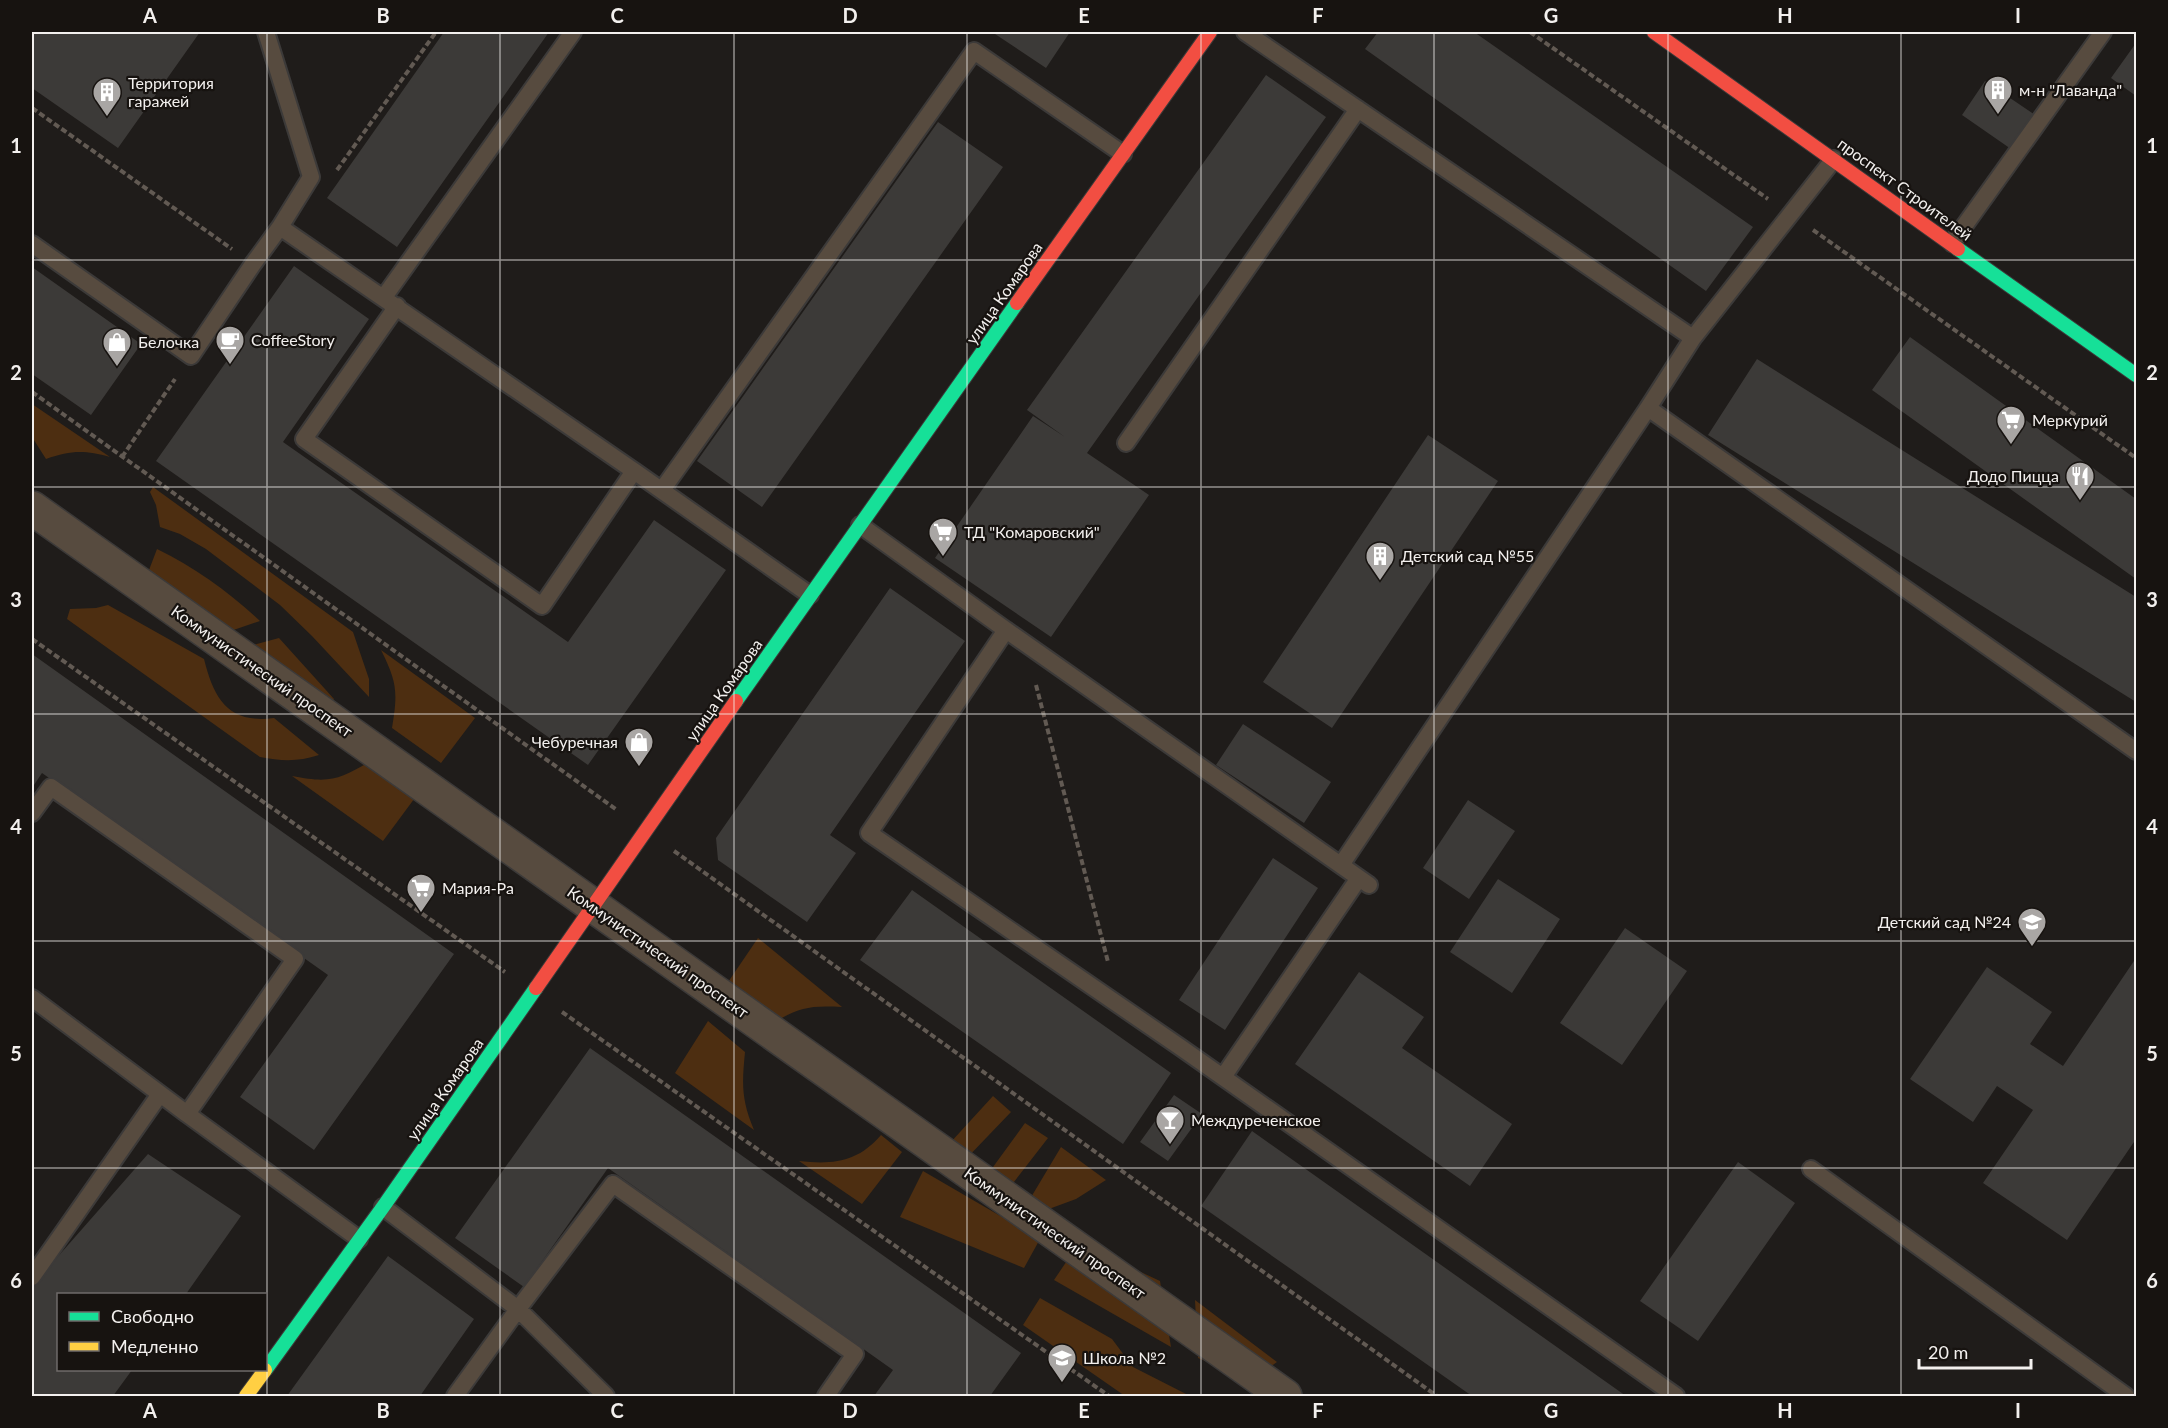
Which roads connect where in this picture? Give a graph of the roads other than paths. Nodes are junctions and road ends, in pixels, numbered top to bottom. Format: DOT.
graph roads {
  1 [pos="266,32"];
  2 [pos="573,32"];
  3 [pos="1210,32"];
  4 [pos="1245,32"];
  5 [pos="1654,32"];
  6 [pos="2103,32"];
  7 [pos="1358,109"];
  8 [pos="1123,154"];
  9 [pos="1834,159"];
  10 [pos="280,227"];
  11 [pos="1952,243"];
  12 [pos="32,244"];
  13 [pos="390,302"];
  14 [pos="1693,338"];
  15 [pos="2136,375"];
  16 [pos="1648,408"];
  17 [pos="1126,443"];
  18 [pos="634,471"];
  19 [pos="662,490"];
  20 [pos="32,508"];
  21 [pos="860,525"];
  22 [pos="810,595"];
  23 [pos="1006,630"];
  24 [pos="2136,751"];
  25 [pos="32,813"];
  26 [pos="1341,865"];
  27 [pos="593,907"];
  28 [pos="32,998"];
  29 [pos="1223,1077"];
  30 [pos="160,1094"];
  31 [pos="187,1114"];
  32 [pos="1811,1169"];
  33 [pos="383,1207"];
  34 [pos="359,1239"];
  35 [pos="32,1277"];
  36 [pos="518,1309"];
  37 [pos="267,1366"];
  38 [pos="264,1371"];
  39 [pos="246,1396"];
  40 [pos="455,1396"];
  41 [pos="606,1396"];
  42 [pos="826,1396"];
  43 [pos="1285,1396"];
  44 [pos="1676,1396"];
  45 [pos="2126,1396"];
  1 -- 10 [label="lane"];
  2 -- 13 [label="lane"];
  3 -- 8 [label="street, улица Комарова"];
  4 -- 7 [label="lane"];
  5 -- 9 [label="street, проспект Строителей"];
  6 -- 11 [label="lane"];
  7 -- 14 [label="lane"];
  7 -- 17 [label="lane"];
  8 -- 19 [label="lane"];
  8 -- 21 [label="street, улица Комарова"];
  9 -- 11 [label="street, проспект Строителей"];
  9 -- 14 [label="lane"];
  10 -- 12 [label="lane"];
  10 -- 13 [label="lane"];
  11 -- 15 [label="street, проспект Строителей"];
  13 -- 18 [label="lane"];
  13 -- 18 [label="lane"];
  14 -- 16 [label="lane"];
  16 -- 24 [label="lane"];
  16 -- 26 [label="lane"];
  18 -- 19 [label="lane"];
  19 -- 22 [label="lane"];
  20 -- 27 [label="street, Коммунистический проспект"];
  21 -- 22 [label="street, улица Комарова"];
  21 -- 23 [label="lane"];
  22 -- 27 [label="street, улица Комарова"];
  23 -- 26 [label="lane"];
  23 -- 29 [label="lane"];
  25 -- 31 [label="lane"];
  26 -- 29 [label="lane"];
  27 -- 33 [label="street, улица Комарова"];
  27 -- 43 [label="street, Коммунистический проспект"];
  28 -- 30 [label="lane"];
  29 -- 44 [label="lane"];
  30 -- 31 [label="lane"];
  30 -- 35 [label="lane"];
  31 -- 34 [label="lane"];
  32 -- 45 [label="lane"];
  33 -- 34 [label="street, улица Комарова"];
  33 -- 36 [label="lane"];
  34 -- 37 [label="street, улица Комарова"];
  36 -- 40 [label="lane"];
  36 -- 41 [label="lane"];
  36 -- 42 [label="lane"];
  38 -- 39 [label="street, улица Комарова"];
}
